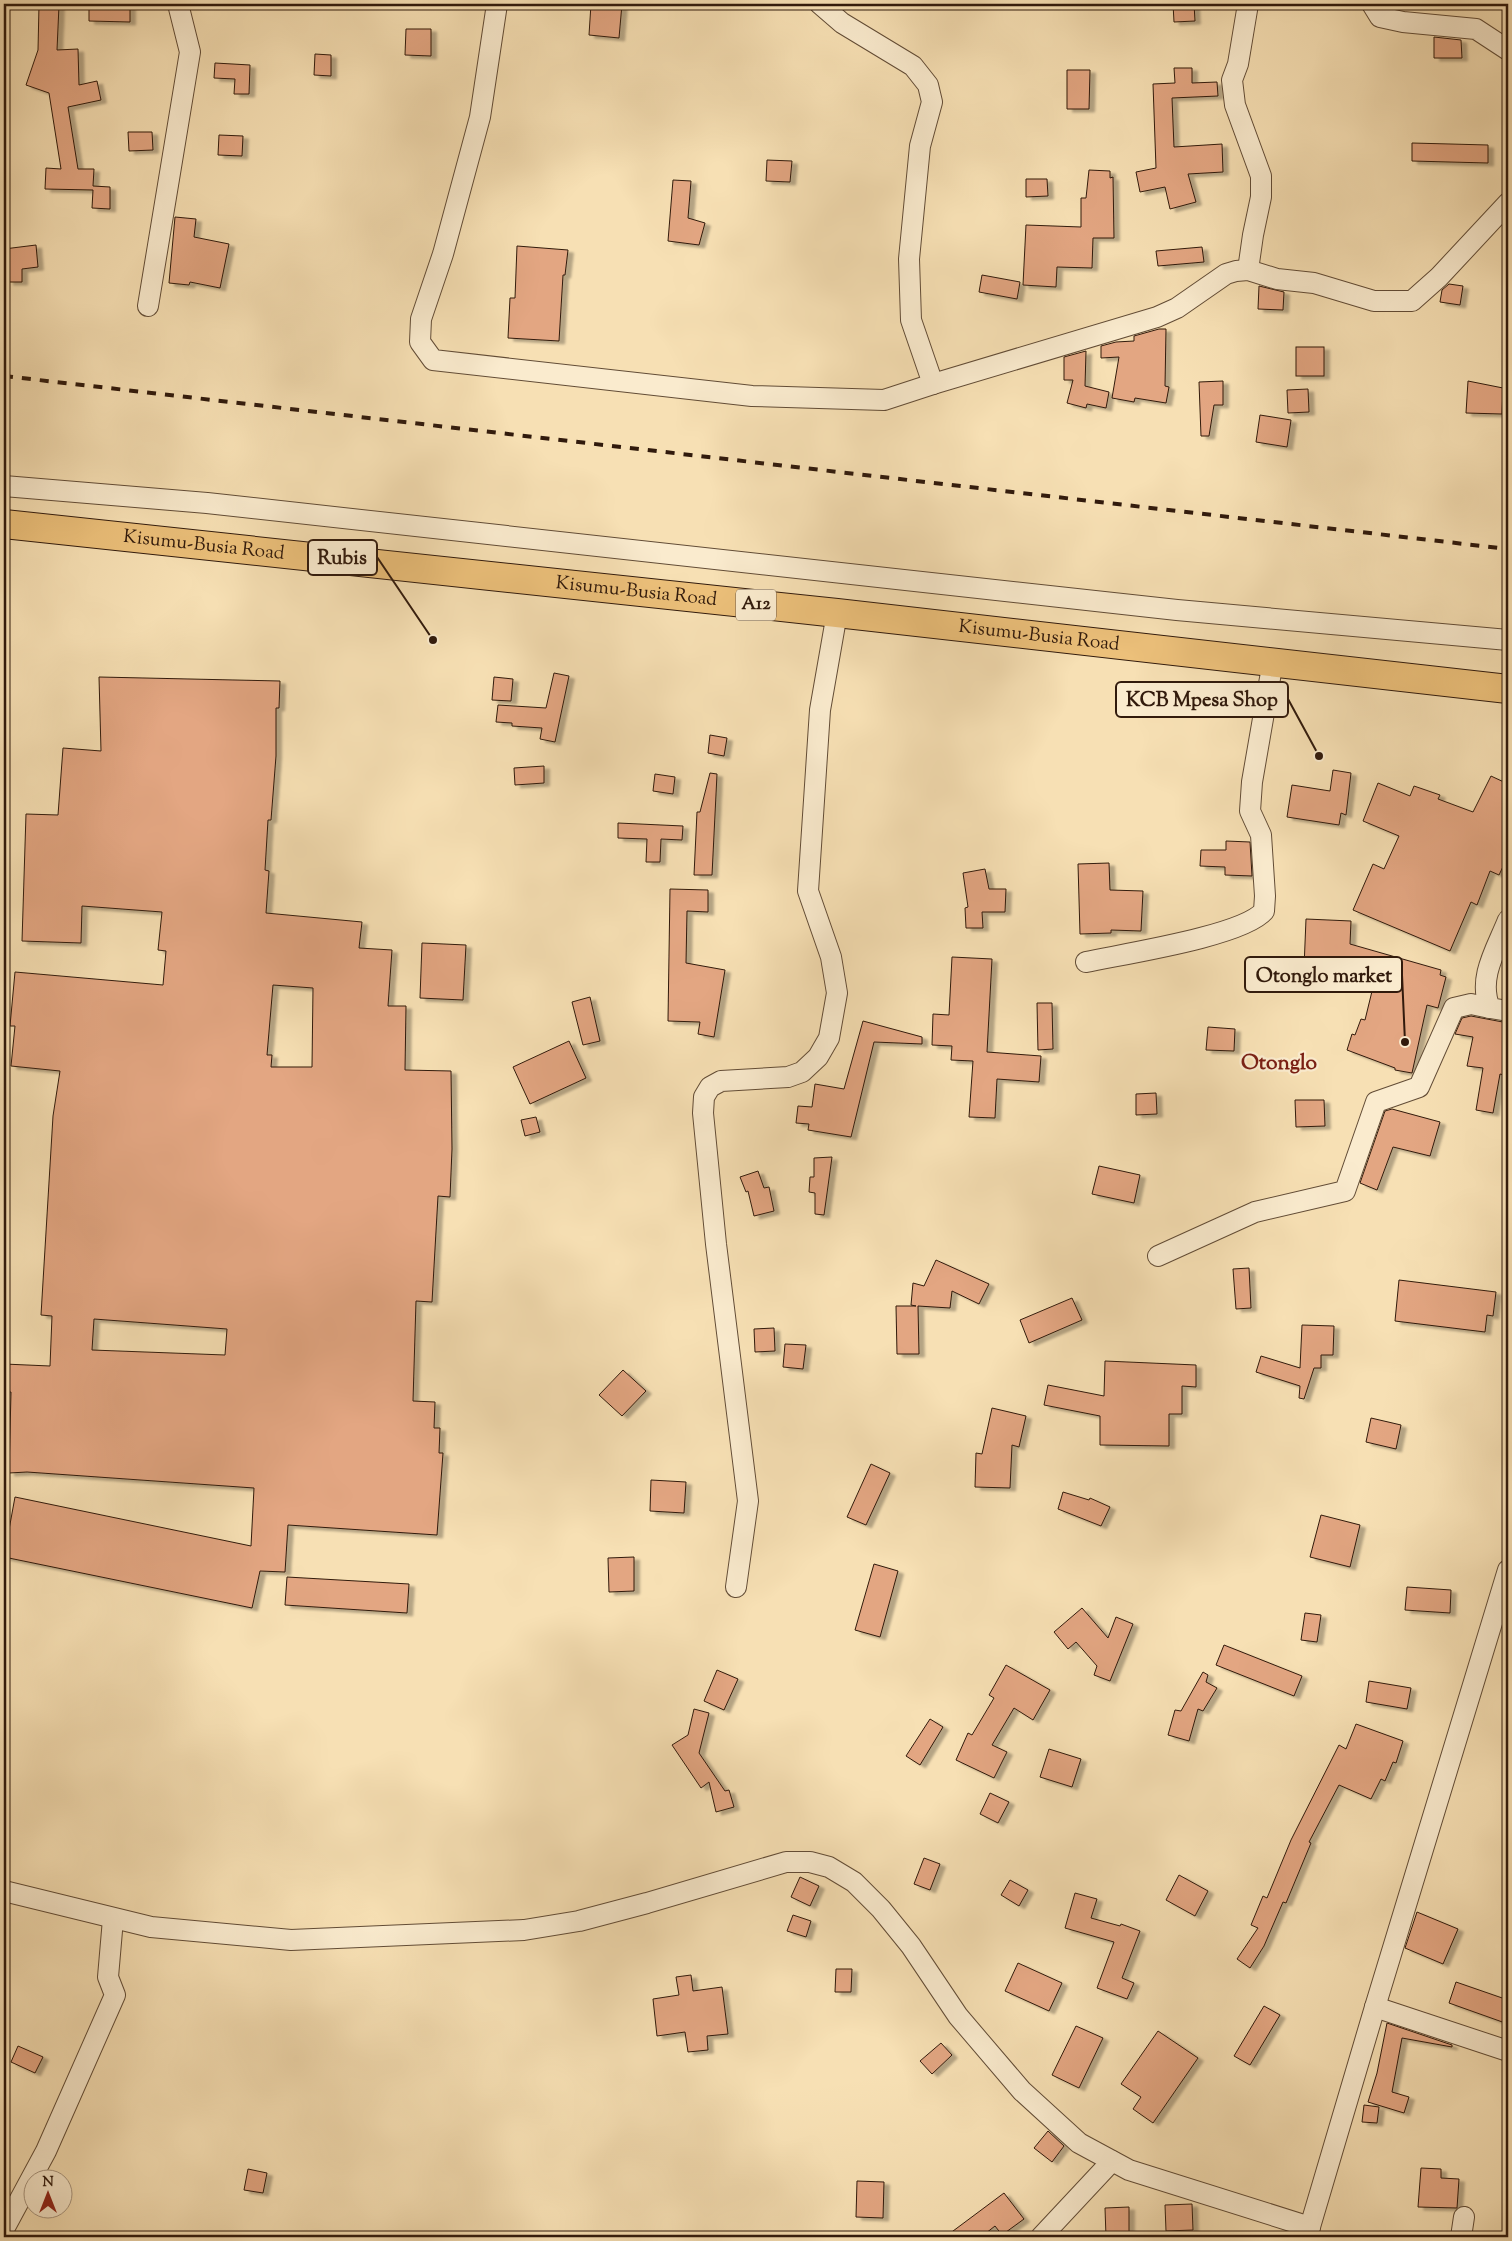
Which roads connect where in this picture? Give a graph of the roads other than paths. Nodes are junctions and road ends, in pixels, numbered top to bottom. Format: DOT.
graph roads {
  1 [pos="178,4"];
  2 [pos="497,4"];
  3 [pos="820,4"];
  4 [pos="1248,4"];
  5 [pos="1372,4"];
  6 [pos="1508,50"];
  7 [pos="1508,203"];
  8 [pos="1248,270"];
  9 [pos="148,306"];
  10 [pos="933,384"];
  11 [pos="4,486"];
  12 [pos="4,524"];
  13 [pos="837,613"];
  14 [pos="1508,640"];
  15 [pos="1273,662"];
  16 [pos="1508,689"];
  17 [pos="1508,920"];
  18 [pos="1086,962"];
  19 [pos="1499,1009"];
  20 [pos="1158,1256"];
  21 [pos="1508,1570"];
  22 [pos="736,1587"];
  23 [pos="4,1891"];
  24 [pos="113,1918"];
  25 [pos="1375,2007"];
  26 [pos="1508,2051"];
  27 [pos="1112,2161"];
  28 [pos="1464,2217"];
  29 [pos="4,2229"];
  30 [pos="1309,2232"];
  31 [pos="1041,2237"];
  32 [pos="1461,2237"];
  1 -- 9 [label="street"];
  2 -- 10 [label="street"];
  3 -- 10 [label="street"];
  4 -- 8 [label="street"];
  5 -- 6 [label="street"];
  7 -- 8 [label="street"];
  8 -- 10 [label="street"];
  11 -- 14 [label="street"];
  12 -- 13 [label="highway, Kisumu-Busia Road / A12"];
  13 -- 15 [label="highway, Kisumu-Busia Road / A12"];
  13 -- 22 [label="street"];
  15 -- 16 [label="highway, Kisumu-Busia Road / A12"];
  15 -- 18 [label="street"];
  17 -- 19 [label="street"];
  19 -- 20 [label="street"];
  21 -- 25 [label="street"];
  23 -- 24 [label="street"];
  24 -- 27 [label="street"];
  24 -- 29 [label="street"];
  25 -- 26 [label="street"];
  25 -- 30 [label="street"];
  27 -- 30 [label="street"];
  27 -- 31 [label="street"];
  28 -- 32 [label="street"];
}
